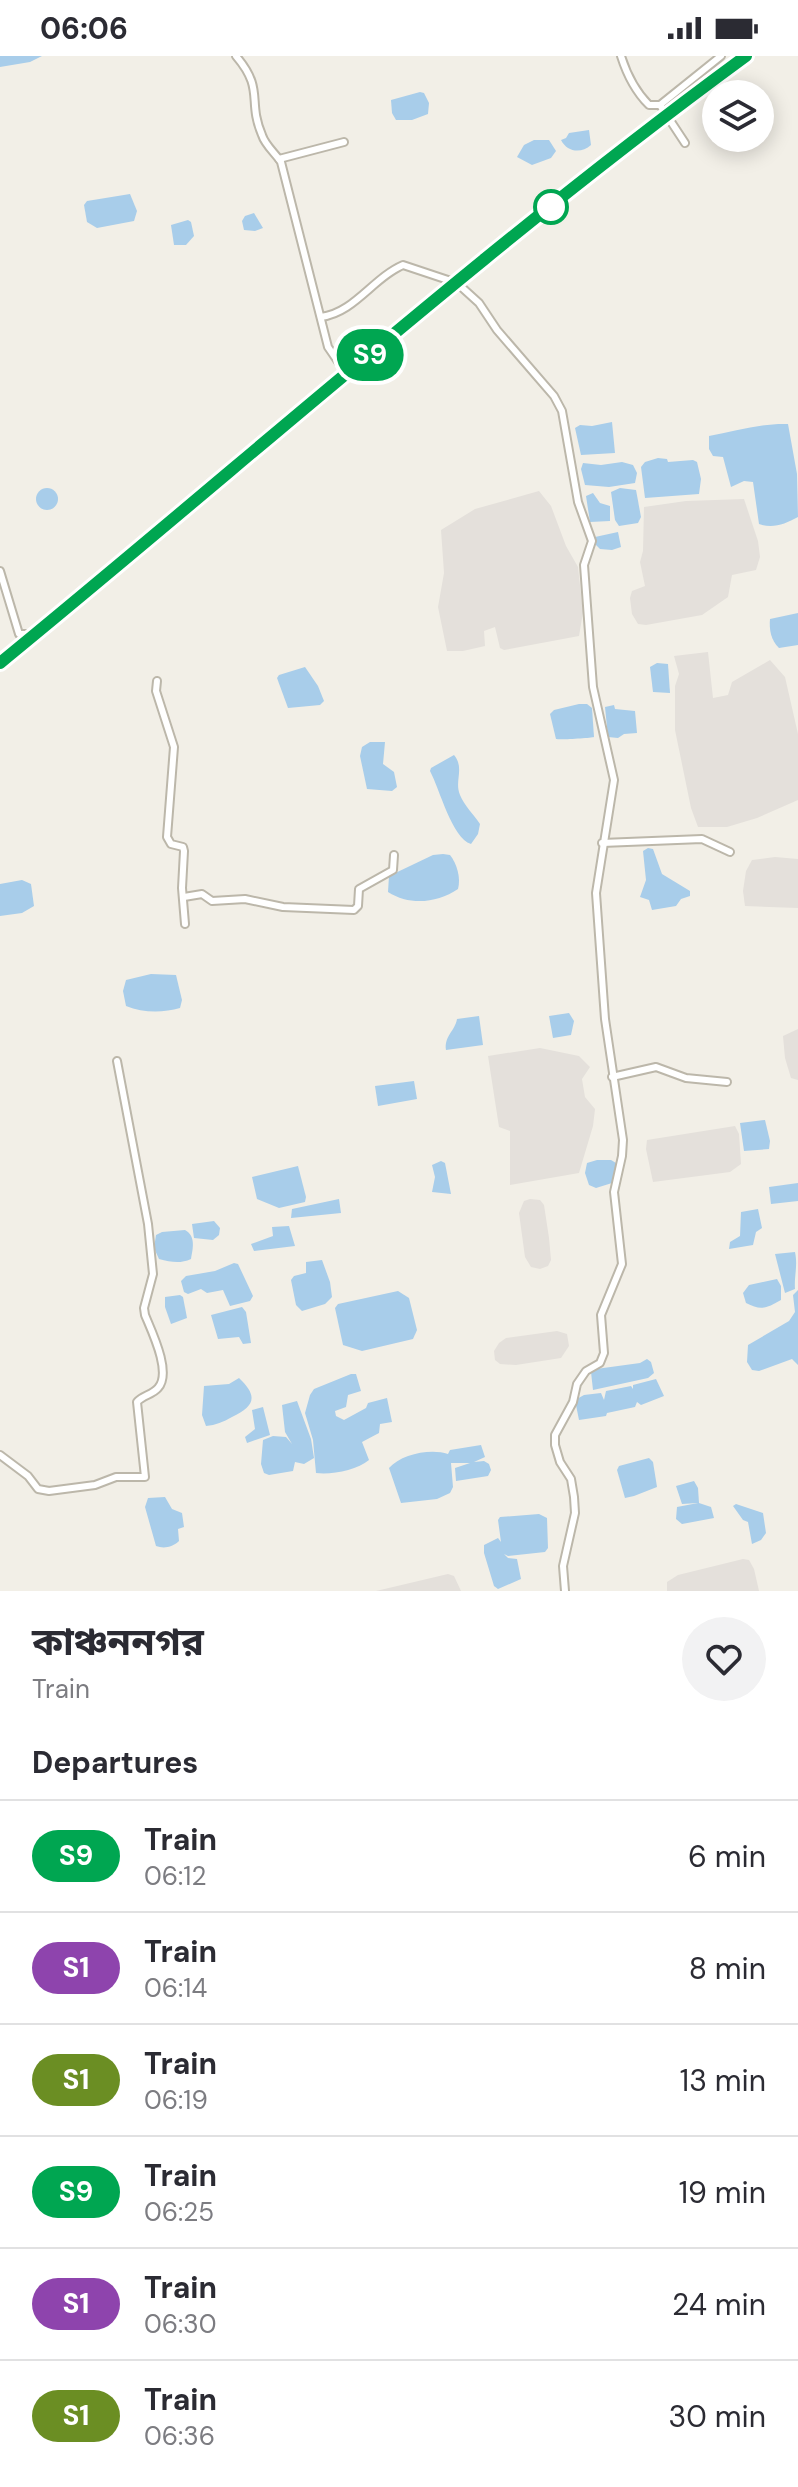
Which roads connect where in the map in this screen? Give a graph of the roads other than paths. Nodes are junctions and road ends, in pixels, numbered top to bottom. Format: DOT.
graph roads {
  1 [pos="236,56"];
  2 [pos="621,56"];
  3 [pos="721,56"];
  4 [pos="660,105"];
  5 [pos="344,142"];
  6 [pos="685,143"];
  7 [pos="279,159"];
  8 [pos="321,317"];
  9 [pos="353,364"];
  10 [pos="0,571"];
  11 [pos="27,634"];
  12 [pos="157,681"];
  13 [pos="602,843"];
  14 [pos="730,852"];
  15 [pos="394,855"];
  16 [pos="184,897"];
  17 [pos="185,924"];
  18 [pos="117,1061"];
  19 [pos="612,1077"];
  20 [pos="727,1082"];
  21 [pos="0,1455"];
  22 [pos="565,1591"];
  1 -- 7 [label="street"];
  2 -- 4 [label="street"];
  3 -- 4 [label="street"];
  4 -- 6 [label="street"];
  5 -- 7 [label="street"];
  7 -- 8 [label="street"];
  8 -- 9 [label="street"];
  8 -- 13 [label="street"];
  10 -- 11 [label="street"];
  12 -- 16 [label="street"];
  13 -- 14 [label="street"];
  13 -- 19 [label="street"];
  15 -- 16 [label="street"];
  16 -- 17 [label="street"];
  18 -- 21 [label="street"];
  19 -- 20 [label="street"];
  19 -- 22 [label="street"];
}
